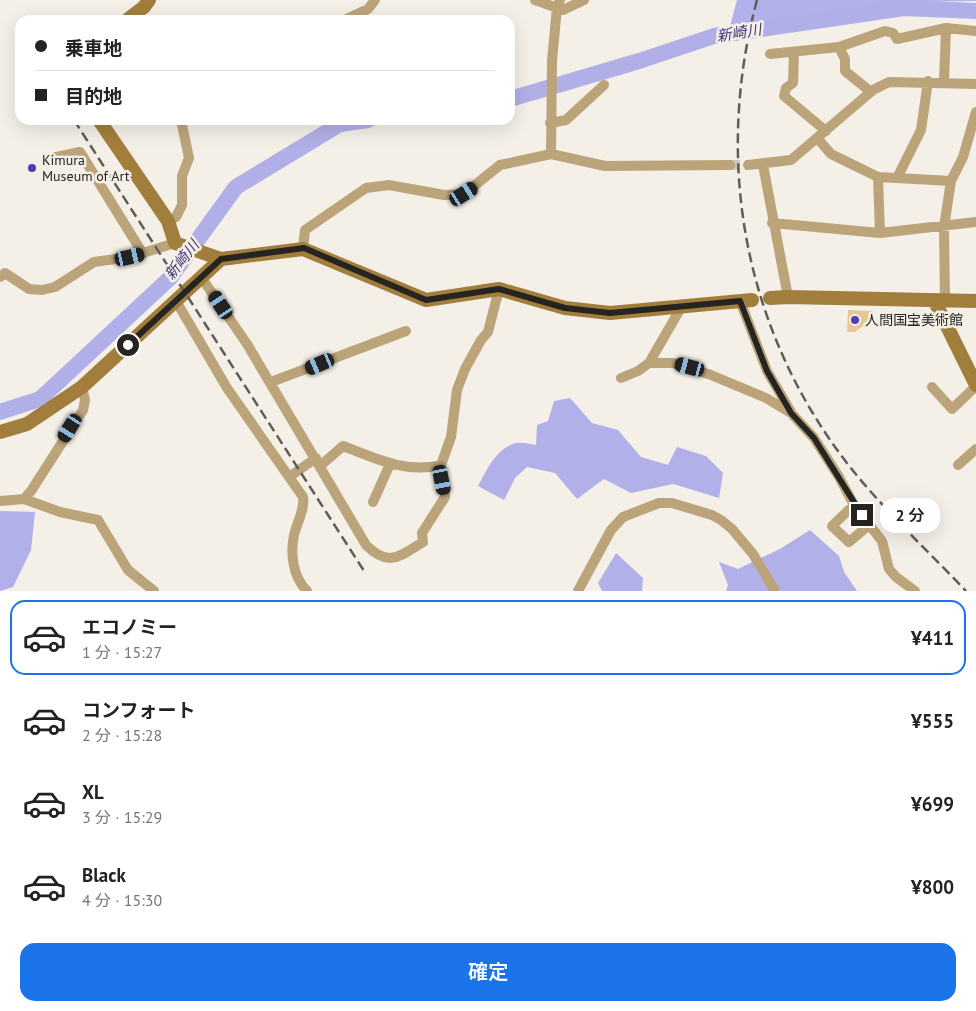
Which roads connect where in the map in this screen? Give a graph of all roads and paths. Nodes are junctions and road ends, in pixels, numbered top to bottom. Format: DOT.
graph roads {
  1 [pos="148,0"];
  2 [pos="375,0"];
  3 [pos="535,0"];
  4 [pos="584,0"];
  5 [pos="559,4"];
  6 [pos="134,15"];
  7 [pos="362,15"];
  8 [pos="946,28"];
  9 [pos="976,30"];
  10 [pos="839,47"];
  11 [pos="794,52"];
  12 [pos="770,54"];
  13 [pos="928,81"];
  14 [pos="944,82"];
  15 [pos="976,84"];
  16 [pos="604,85"];
  17 [pos="871,92"];
  18 [pos="976,112"];
  19 [pos="550,123"];
  20 [pos="102,125"];
  21 [pos="182,125"];
  22 [pos="826,131"];
  23 [pos="818,139"];
  24 [pos="552,154"];
  25 [pos="52,158"];
  26 [pos="730,165"];
  27 [pos="748,165"];
  28 [pos="763,165"];
  29 [pos="878,177"];
  30 [pos="897,178"];
  31 [pos="951,181"];
  32 [pos="168,221"];
  33 [pos="976,222"];
  34 [pos="772,223"];
  35 [pos="944,227"];
  36 [pos="880,232"];
  37 [pos="178,244"];
  38 [pos="304,248"];
  39 [pos="143,254"];
  40 [pos="221,259"];
  41 [pos="202,276"];
  42 [pos="0,277"];
  43 [pos="499,289"];
  44 [pos="788,297"];
  45 [pos="770,298"];
  46 [pos="940,300"];
  47 [pos="176,301"];
  48 [pos="746,301"];
  49 [pos="976,301"];
  50 [pos="682,306"];
  51 [pos="406,331"];
  52 [pos="650,363"];
  53 [pos="970,365"];
  54 [pos="620,378"];
  55 [pos="271,382"];
  56 [pos="976,385"];
  57 [pos="932,386"];
  58 [pos="82,387"];
  59 [pos="791,413"];
  60 [pos="0,432"];
  61 [pos="976,449"];
  62 [pos="318,462"];
  63 [pos="390,464"];
  64 [pos="441,465"];
  65 [pos="958,465"];
  66 [pos="289,477"];
  67 [pos="24,499"];
  68 [pos="0,501"];
  69 [pos="373,502"];
  70 [pos="854,506"];
  71 [pos="869,525"];
  72 [pos="154,591"];
  73 [pos="307,591"];
  74 [pos="578,591"];
  75 [pos="775,591"];
  76 [pos="915,591"];
  1 -- 6 [label="street"];
  2 -- 7 [label="street"];
  3 -- 5 [label="street"];
  4 -- 5 [label="street"];
  5 -- 19 [label="street"];
  8 -- 9 [label="street"];
  8 -- 10 [label="street"];
  8 -- 14 [label="street"];
  10 -- 11 [label="street"];
  10 -- 17 [label="street"];
  11 -- 12 [label="street"];
  11 -- 22 [label="street"];
  13 -- 14 [label="street"];
  13 -- 17 [label="street"];
  13 -- 30 [label="street"];
  14 -- 15 [label="street"];
  16 -- 19 [label="street"];
  17 -- 22 [label="street"];
  18 -- 31 [label="street"];
  19 -- 24 [label="street"];
  20 -- 32 [label="street"];
  21 -- 32 [label="street"];
  22 -- 23 [label="street"];
  23 -- 28 [label="street"];
  23 -- 29 [label="street"];
  24 -- 26 [label="street"];
  24 -- 38 [label="street"];
  25 -- 39 [label="street"];
  27 -- 28 [label="street"];
  28 -- 34 [label="street"];
  29 -- 30 [label="street"];
  29 -- 36 [label="street"];
  30 -- 31 [label="street"];
  31 -- 35 [label="street"];
  32 -- 37 [label="street"];
  33 -- 35 [label="street"];
  34 -- 36 [label="street"];
  34 -- 44 [label="street"];
  35 -- 36 [label="street"];
  35 -- 46 [label="street"];
  37 -- 39 [label="street"];
  37 -- 40 [label="street"];
  38 -- 40 [label="street"];
  38 -- 43 [label="street"];
  39 -- 42 [label="street"];
  40 -- 41 [label="street"];
  41 -- 47 [label="street"];
  41 -- 55 [label="street"];
  43 -- 50 [label="street"];
  43 -- 64 [label="street"];
  44 -- 45 [label="street"];
  44 -- 46 [label="street"];
  46 -- 49 [label="street"];
  46 -- 53 [label="street"];
  47 -- 58 [label="street"];
  47 -- 66 [label="street"];
  48 -- 50 [label="street"];
  48 -- 59 [label="street"];
  50 -- 52 [label="street"];
  51 -- 55 [label="street"];
  52 -- 54 [label="street"];
  52 -- 59 [label="street"];
  53 -- 56 [label="street"];
  55 -- 62 [label="street"];
  56 -- 57 [label="street"];
  58 -- 60 [label="street"];
  58 -- 67 [label="street"];
  59 -- 70 [label="street"];
  61 -- 65 [label="street"];
  62 -- 63 [label="street"];
  62 -- 64 [label="street"];
  62 -- 66 [label="street"];
  63 -- 64 [label="street"];
  63 -- 69 [label="street"];
  66 -- 73 [label="street"];
  67 -- 68 [label="street"];
  67 -- 72 [label="street"];
  70 -- 71 [label="street"];
  70 -- 71 [label="street"];
  71 -- 76 [label="street"];
  74 -- 75 [label="street"];
}
